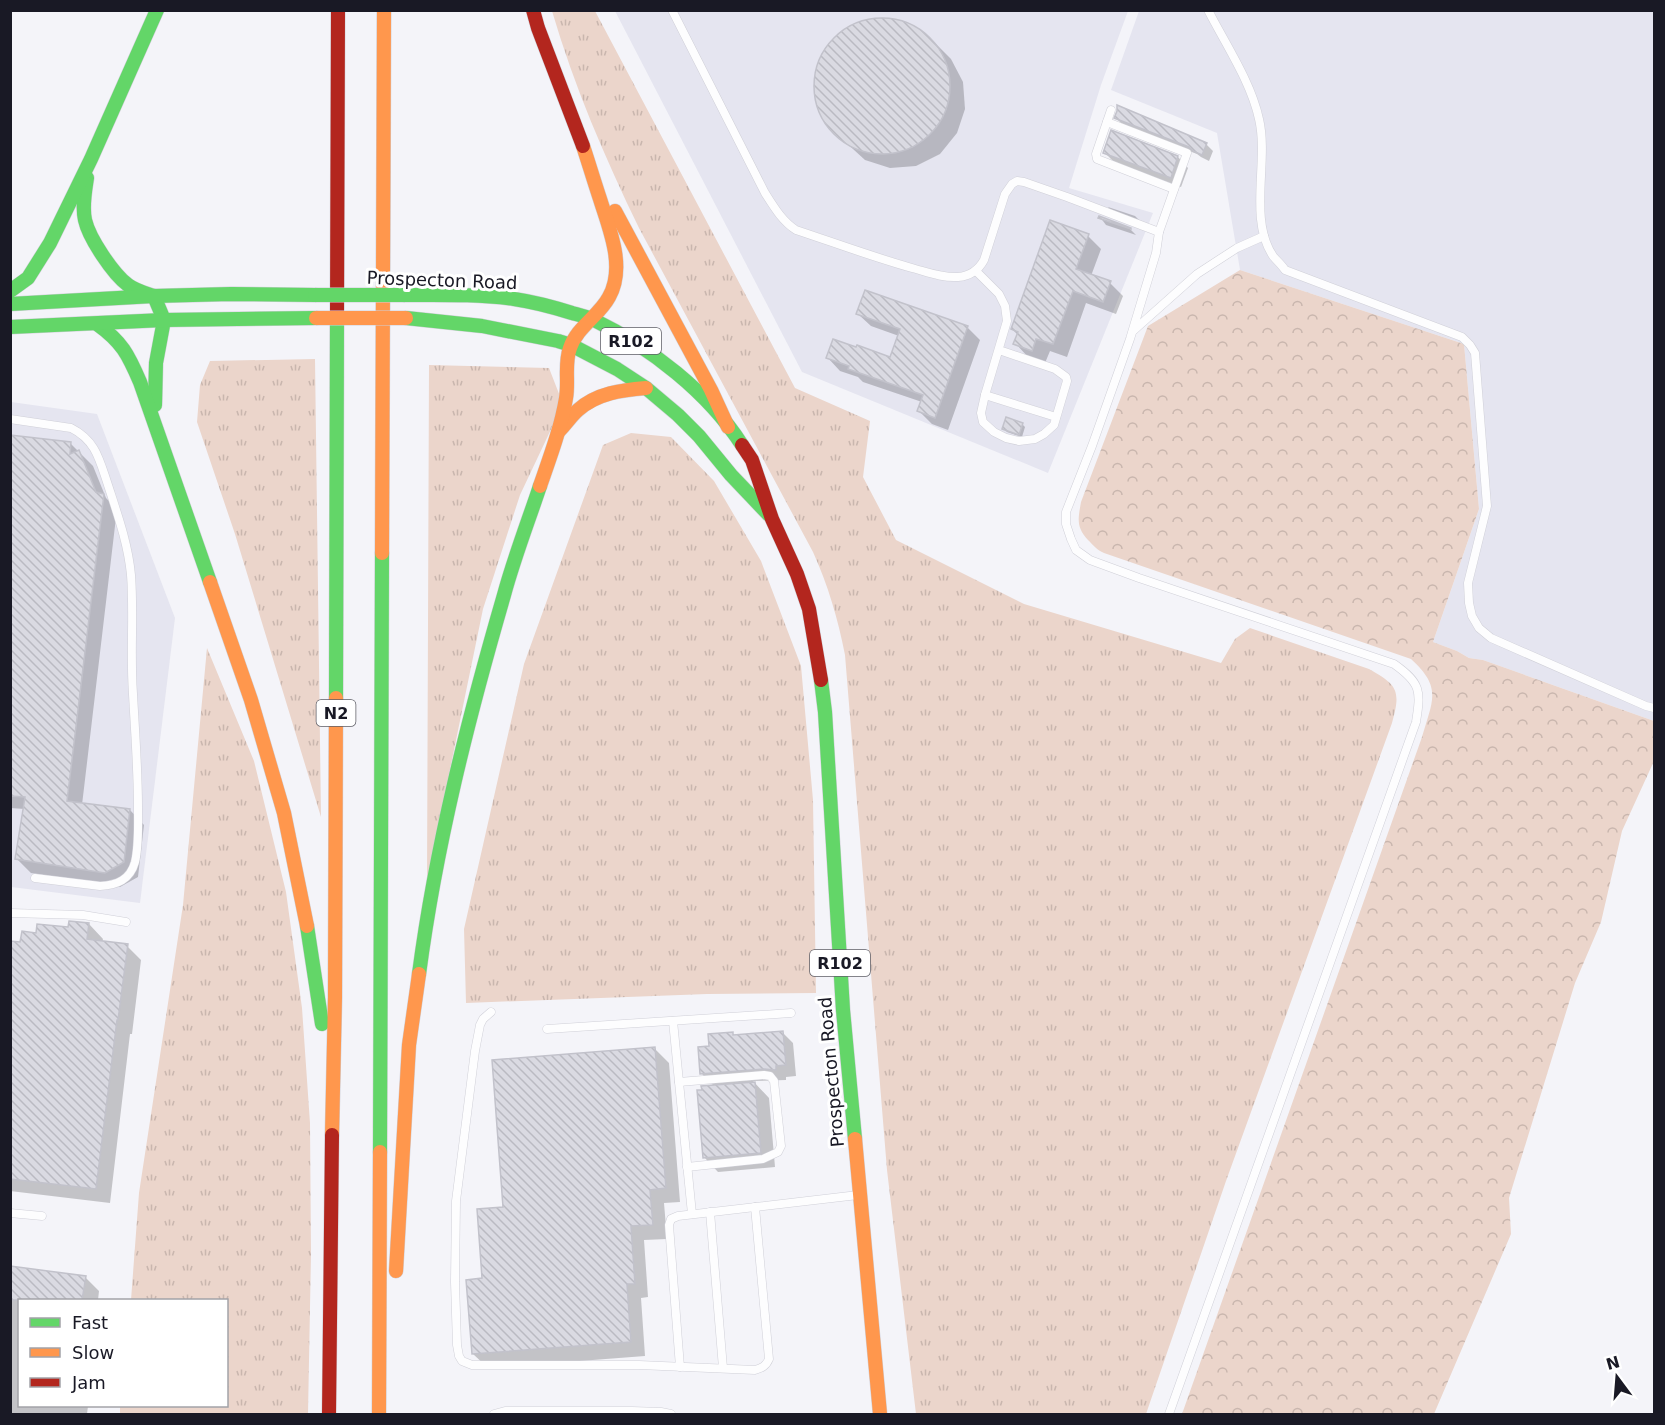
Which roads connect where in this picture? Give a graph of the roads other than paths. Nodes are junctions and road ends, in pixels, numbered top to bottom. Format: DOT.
graph roads {
  1 [pos="157,10"];
  2 [pos="338,10"];
  3 [pos="384,10"];
  4 [pos="533,10"];
  5 [pos="672,10"];
  6 [pos="1208,10"];
  7 [pos="1111,110"];
  8 [pos="1107,122"];
  9 [pos="91,159"];
  10 [pos="588,160"];
  11 [pos="1174,189"];
  12 [pos="1159,232"];
  13 [pos="1264,236"];
  14 [pos="976,271"];
  15 [pos="10,291"];
  16 [pos="154,296"];
  17 [pos="10,304"];
  18 [pos="592,319"];
  19 [pos="164,320"];
  20 [pos="97,324"];
  21 [pos="10,327"];
  22 [pos="1132,331"];
  23 [pos="571,345"];
  24 [pos="999,350"];
  25 [pos="646,388"];
  26 [pos="985,395"];
  27 [pos="1056,417"];
  28 [pos="10,419"];
  29 [pos="155,424"];
  30 [pos="728,427"];
  31 [pos="558,432"];
  32 [pos="772,519"];
  33 [pos="1654,708"];
  34 [pos="35,878"];
  35 [pos="10,913"];
  36 [pos="126,922"];
  37 [pos="491,1012"];
  38 [pos="791,1014"];
  39 [pos="673,1021"];
  40 [pos="547,1029"];
  41 [pos="679,1082"];
  42 [pos="333,1098"];
  43 [pos="687,1167"];
  44 [pos="860,1195"];
  45 [pos="755,1207"];
  46 [pos="710,1212"];
  47 [pos="10,1213"];
  48 [pos="692,1214"];
  49 [pos="42,1216"];
  50 [pos="379,1308"];
  51 [pos="680,1367"];
  52 [pos="723,1368"];
  53 [pos="329,1414"];
  54 [pos="379,1414"];
  55 [pos="494,1414"];
  56 [pos="670,1414"];
  57 [pos="880,1414"];
  58 [pos="1169,1414"];
  1 -- 9 [label="main road"];
  2 -- 42 [label="main road, N2"];
  3 -- 50 [label="main road, N2"];
  4 -- 10 [label="main road"];
  5 -- 14 [label="lane"];
  6 -- 13 [label="lane"];
  7 -- 8 [label="lane"];
  8 -- 11 [label="lane"];
  8 -- 11 [label="lane"];
  9 -- 15 [label="main road"];
  9 -- 16 [label="main road"];
  10 -- 18 [label="main road"];
  10 -- 30 [label="main road"];
  11 -- 12 [label="lane"];
  12 -- 14 [label="lane"];
  12 -- 22 [label="lane"];
  13 -- 22 [label="lane"];
  13 -- 33 [label="lane"];
  14 -- 24 [label="lane"];
  16 -- 17 [label="main road, Prospecton Road / R102"];
  16 -- 18 [label="main road, Prospecton Road / R102, bridge"];
  16 -- 19 [label="main road"];
  18 -- 23 [label="main road"];
  18 -- 30 [label="main road, Prospecton Road / R102"];
  19 -- 20 [label="main road, Prospecton Road / R102"];
  19 -- 23 [label="main road, Prospecton Road / R102, bridge"];
  19 -- 29 [label="main road"];
  20 -- 21 [label="main road, Prospecton Road / R102"];
  20 -- 29 [label="main road"];
  22 -- 58 [label="lane"];
  23 -- 25 [label="main road, Prospecton Road / R102"];
  23 -- 31 [label="main road"];
  24 -- 26 [label="lane"];
  24 -- 27 [label="lane"];
  25 -- 31 [label="main road"];
  25 -- 32 [label="main road, Prospecton Road / R102"];
  26 -- 27 [label="lane"];
  26 -- 27 [label="lane"];
  28 -- 34 [label="lane"];
  29 -- 42 [label="main road"];
  30 -- 32 [label="main road, Prospecton Road / R102"];
  31 -- 50 [label="main road"];
  32 -- 44 [label="main road, Prospecton Road / R102"];
  35 -- 36 [label="lane"];
  37 -- 51 [label="lane"];
  38 -- 39 [label="lane"];
  39 -- 40 [label="lane"];
  39 -- 41 [label="lane"];
  41 -- 43 [label="lane"];
  41 -- 43 [label="lane"];
  42 -- 53 [label="main road, N2"];
  43 -- 48 [label="lane"];
  44 -- 45 [label="lane"];
  44 -- 57 [label="main road, Prospecton Road / R102"];
  45 -- 46 [label="lane"];
  45 -- 52 [label="lane"];
  46 -- 48 [label="lane"];
  46 -- 52 [label="lane"];
  47 -- 49 [label="lane"];
  48 -- 51 [label="lane"];
  50 -- 54 [label="main road, N2"];
  51 -- 52 [label="lane"];
  55 -- 56 [label="lane"];
}
